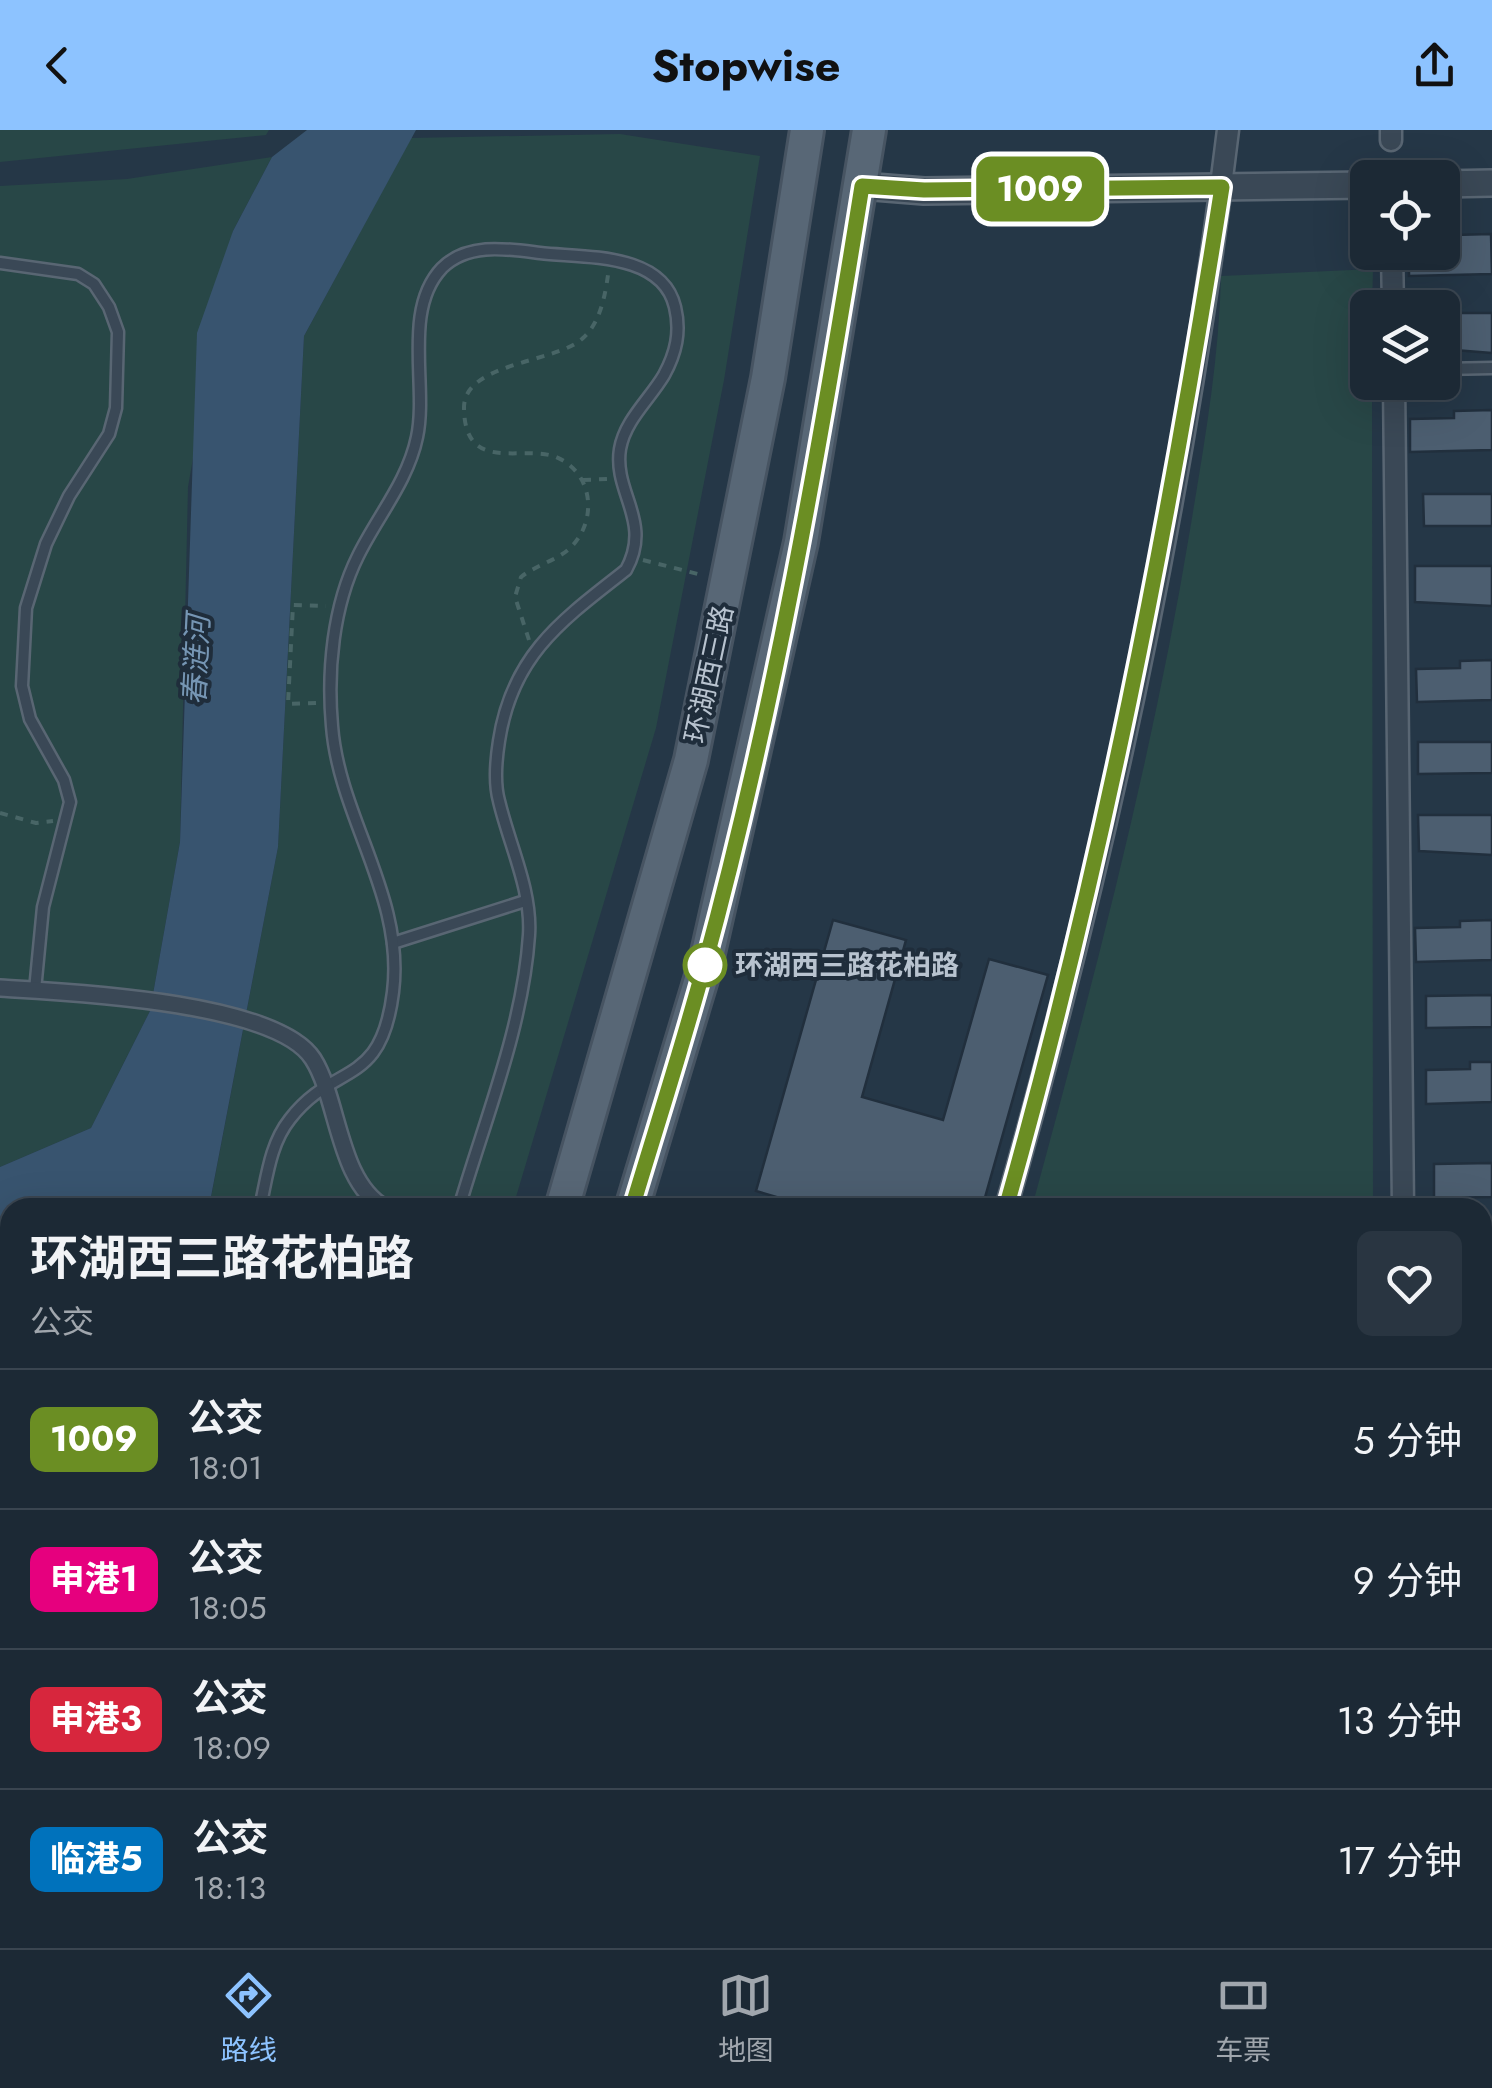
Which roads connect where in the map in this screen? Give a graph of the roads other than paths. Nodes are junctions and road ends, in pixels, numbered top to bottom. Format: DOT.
graph roads {
  1 [pos="807,130"];
  2 [pos="869,130"];
  3 [pos="1228,130"];
  4 [pos="1492,183"];
  5 [pos="1350,184"];
  6 [pos="1460,184"];
  7 [pos="862,186"];
  8 [pos="1222,187"];
  9 [pos="0,263"];
  10 [pos="1460,368"];
  11 [pos="1492,368"];
  12 [pos="1394,400"];
  13 [pos="525,902"];
  14 [pos="393,943"];
  15 [pos="0,988"];
  16 [pos="35,990"];
  17 [pos="324,1090"];
  18 [pos="262,1198"];
  19 [pos="376,1198"];
  20 [pos="462,1198"];
  21 [pos="565,1198"];
  22 [pos="635,1198"];
  23 [pos="1009,1198"];
  24 [pos="1403,1198"];
  1 -- 21 [label="main road, 环湖西三路"];
  2 -- 7 [label="main road"];
  3 -- 8 [label="street"];
  4 -- 6 [label="street"];
  5 -- 8 [label="street"];
  7 -- 8 [label="street"];
  7 -- 22 [label="main road"];
  8 -- 23 [label="street"];
  9 -- 16 [label="lane"];
  10 -- 11 [label="lane"];
  12 -- 24 [label="street"];
  13 -- 14 [label="lane"];
  13 -- 14 [label="lane"];
  13 -- 20 [label="lane"];
  14 -- 17 [label="lane"];
  15 -- 16 [label="street"];
  16 -- 17 [label="street"];
  17 -- 18 [label="lane"];
  17 -- 19 [label="street"];
}
